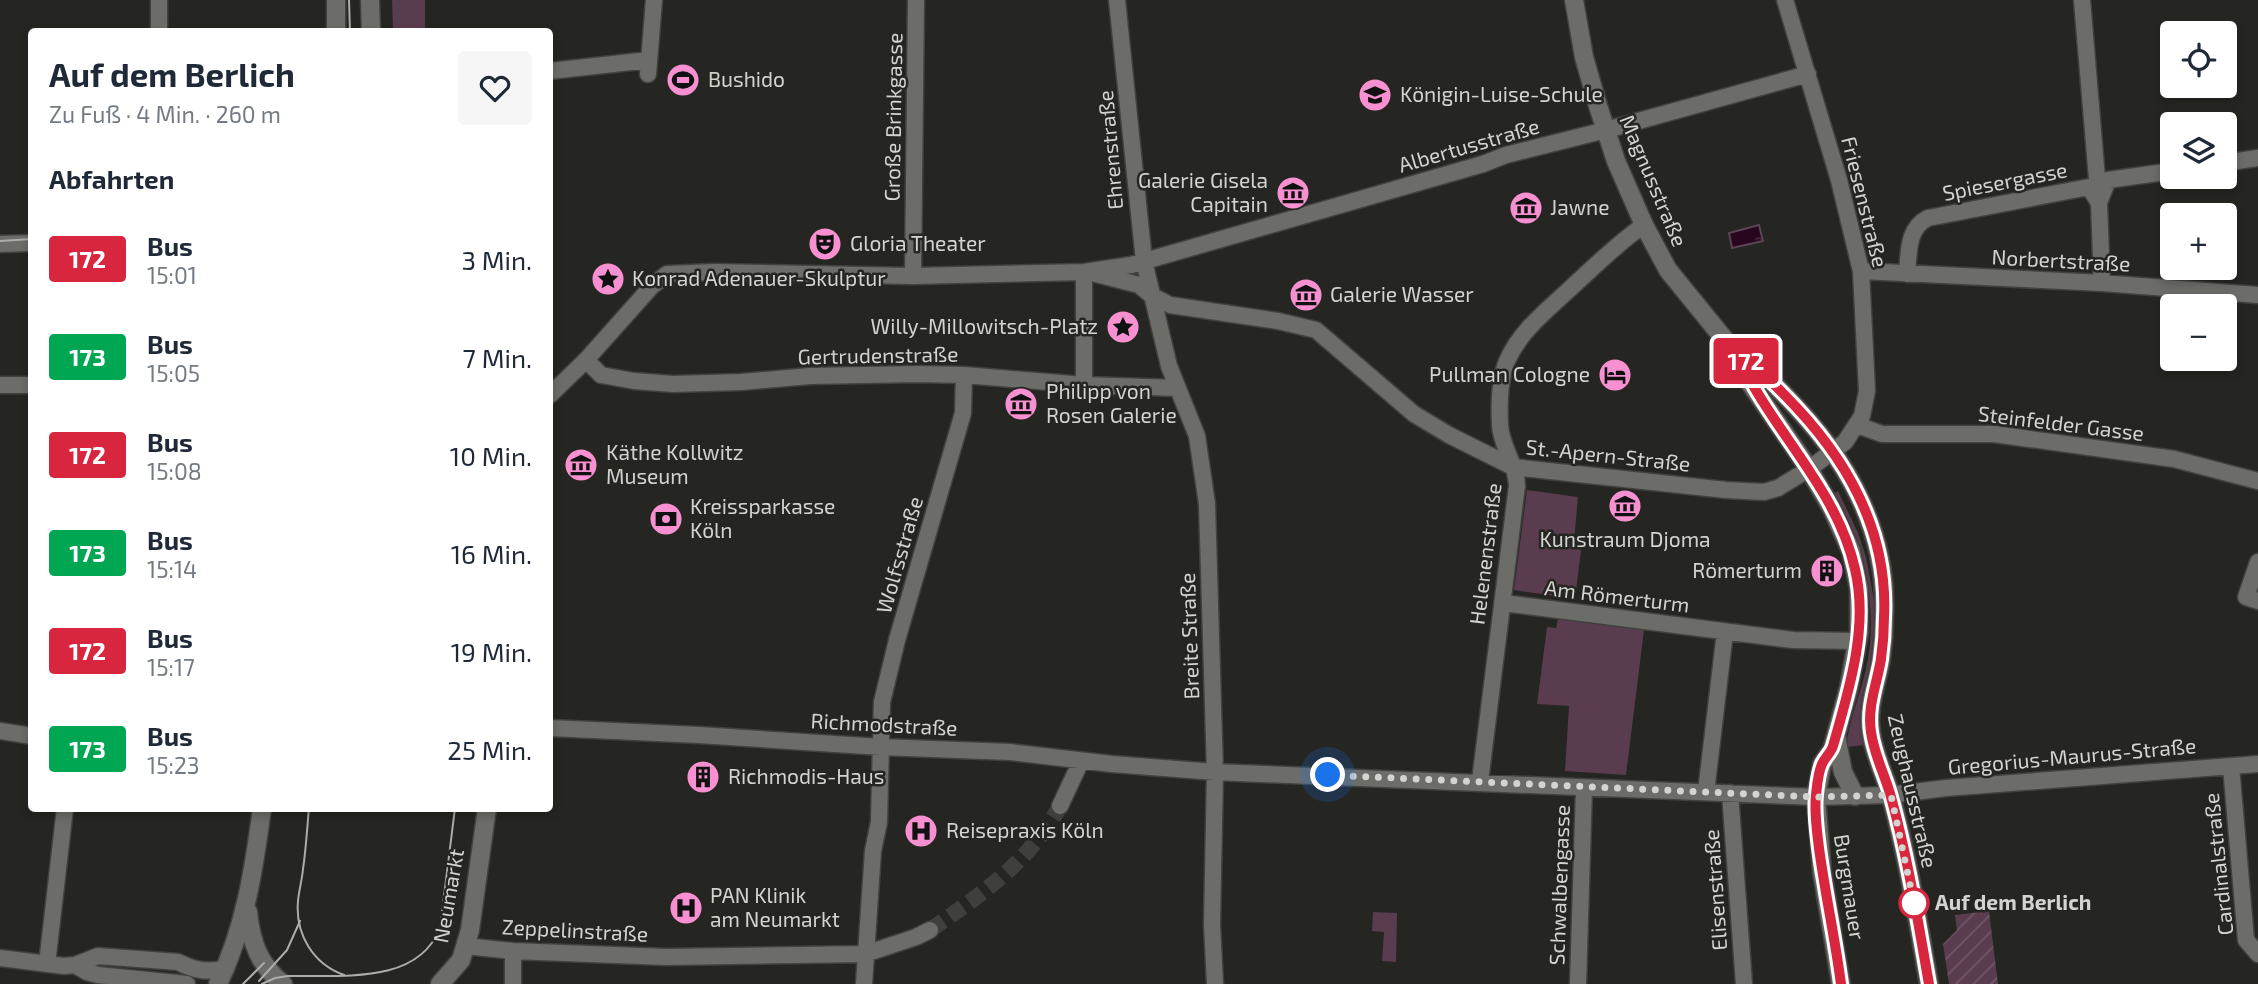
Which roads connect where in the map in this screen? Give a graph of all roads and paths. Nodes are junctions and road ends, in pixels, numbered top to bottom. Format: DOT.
graph roads {
  1 [pos="159,0"];
  2 [pos="336,0"];
  3 [pos="370,0"];
  4 [pos="654,0"];
  5 [pos="916,0"];
  6 [pos="1117,0"];
  7 [pos="1574,0"];
  8 [pos="1785,0"];
  9 [pos="2082,0"];
  10 [pos="159,28"];
  11 [pos="336,28"];
  12 [pos="371,28"];
  13 [pos="553,71"];
  14 [pos="1808,74"];
  15 [pos="1606,130"];
  16 [pos="2258,158"];
  17 [pos="2237,161"];
  18 [pos="2160,173"];
  19 [pos="2099,202"];
  20 [pos="1644,225"];
  21 [pos="28,243"];
  22 [pos="0,244"];
  23 [pos="1143,261"];
  24 [pos="1861,271"];
  25 [pos="1084,272"];
  26 [pos="1907,274"];
  27 [pos="913,276"];
  28 [pos="2102,283"];
  29 [pos="1151,295"];
  30 [pos="2258,295"];
  31 [pos="1738,356"];
  32 [pos="586,360"];
  33 [pos="964,384"];
  34 [pos="0,385"];
  35 [pos="28,385"];
  36 [pos="1084,385"];
  37 [pos="1178,388"];
  38 [pos="553,392"];
  39 [pos="1857,425"];
  40 [pos="1834,451"];
  41 [pos="1513,467"];
  42 [pos="1809,469"];
  43 [pos="2258,481"];
  44 [pos="2258,562"];
  45 [pos="2258,601"];
  46 [pos="1503,603"];
  47 [pos="1725,632"];
  48 [pos="1857,641"];
  49 [pos="553,728"];
  50 [pos="0,731"];
  51 [pos="28,735"];
  52 [pos="1836,736"];
  53 [pos="881,747"];
  54 [pos="1081,761"];
  55 [pos="2258,764"];
  56 [pos="2231,766"];
  57 [pos="1215,772"];
  58 [pos="1480,781"];
  59 [pos="1584,788"];
  60 [pos="1706,792"];
  61 [pos="1730,793"];
  62 [pos="1891,795"];
  63 [pos="1855,796"];
  64 [pos="1816,797"];
  65 [pos="1060,806"];
  66 [pos="65,812"];
  67 [pos="260,812"];
  68 [pos="486,812"];
  69 [pos="248,902"];
  70 [pos="930,930"];
  71 [pos="465,946"];
  72 [pos="513,951"];
  73 [pos="865,954"];
  74 [pos="2258,954"];
  75 [pos="0,958"];
  76 [pos="47,964"];
  77 [pos="75,965"];
  78 [pos="222,976"];
  79 [pos="187,984"];
  80 [pos="283,984"];
  81 [pos="440,984"];
  82 [pos="513,984"];
  83 [pos="864,984"];
  84 [pos="1215,984"];
  85 [pos="1578,984"];
  86 [pos="1744,984"];
  87 [pos="1841,984"];
  88 [pos="1929,984"];
  1 -- 10 [label="street"];
  2 -- 11 [label="street"];
  3 -- 12 [label="street"];
  4 -- 13 [label="street"];
  5 -- 27 [label="street, Große Brinkgasse"];
  6 -- 23 [label="street, Ehrenstraße"];
  7 -- 15 [label="street, Magnusstraße"];
  8 -- 14 [label="street, Friesenstraße"];
  9 -- 19 [label="street"];
  14 -- 15 [label="street, Albertusstraße"];
  14 -- 24 [label="street, Friesenstraße"];
  15 -- 20 [label="street, Magnusstraße"];
  15 -- 23 [label="street, Albertusstraße"];
  16 -- 17 [label="street"];
  18 -- 19 [label="street"];
  19 -- 26 [label="street, Spiesergasse"];
  19 -- 28 [label="street"];
  20 -- 31 [label="street, Magnusstraße"];
  20 -- 41 [label="street, Helenenstraße"];
  21 -- 22 [label="street"];
  23 -- 25 [label="street, Albertusstraße"];
  23 -- 29 [label="street, Ehrenstraße"];
  24 -- 26 [label="street, Norbertstraße"];
  24 -- 39 [label="street, Friesenstraße"];
  25 -- 27 [label="street"];
  25 -- 29 [label="street, St.-Apern-Straße"];
  25 -- 36 [label="street"];
  26 -- 28 [label="street, Norbertstraße"];
  27 -- 32 [label="street"];
  28 -- 30 [label="street, Norbertstraße"];
  29 -- 37 [label="street, Breite Straße"];
  29 -- 41 [label="street, St.-Apern-Straße"];
  31 -- 40 [label="street, Magnusstraße"];
  31 -- 42 [label="street, Magnusstraße"];
  32 -- 33 [label="street, Gertrudenstraße"];
  32 -- 38 [label="street"];
  33 -- 36 [label="street, Gertrudenstraße"];
  33 -- 53 [label="street, Wolfsstraße"];
  34 -- 35 [label="street"];
  36 -- 37 [label="street, Gertrudenstraße"];
  37 -- 57 [label="street, Breite Straße"];
  39 -- 40 [label="street, Friesenstraße"];
  39 -- 43 [label="street, Steinfelder Gasse"];
  40 -- 42 [label="street"];
  40 -- 62 [label="street, Zeughausstraße"];
  41 -- 42 [label="street, St.-Apern-Straße"];
  41 -- 46 [label="street, Helenenstraße"];
  42 -- 48 [label="street"];
  44 -- 45 [label="street"];
  46 -- 47 [label="street, Am Römerturm"];
  46 -- 58 [label="street, Helenenstraße"];
  47 -- 48 [label="street, Am Römerturm"];
  47 -- 60 [label="street"];
  48 -- 52 [label="street"];
  49 -- 53 [label="street, Richmodstraße"];
  50 -- 51 [label="street"];
  52 -- 63 [label="street"];
  52 -- 64 [label="street"];
  53 -- 54 [label="street, Richmodstraße"];
  53 -- 73 [label="street, Wolfsstraße"];
  54 -- 57 [label="street, Richmodstraße"];
  54 -- 65 [label="street"];
  55 -- 56 [label="street, Gregorius-Maurus-Straße"];
  56 -- 62 [label="street, Gregorius-Maurus-Straße"];
  56 -- 74 [label="street, Cardinalstraße"];
  57 -- 58 [label="street"];
  57 -- 84 [label="street, Breite Straße"];
  58 -- 59 [label="street"];
  59 -- 60 [label="street"];
  59 -- 85 [label="street, Schwalbengasse"];
  60 -- 61 [label="street"];
  61 -- 64 [label="street"];
  61 -- 86 [label="street, Elisenstraße"];
  62 -- 63 [label="street, Gregorius-Maurus-Straße"];
  62 -- 88 [label="street, Zeughausstraße"];
  63 -- 64 [label="street"];
  64 -- 87 [label="street, Burgmauer"];
  66 -- 76 [label="street"];
  67 -- 69 [label="street"];
  68 -- 71 [label="street, Neumarkt"];
  69 -- 78 [label="street"];
  69 -- 80 [label="street"];
  70 -- 73 [label="street, Zeppelinstraße"];
  71 -- 72 [label="street, Zeppelinstraße"];
  71 -- 81 [label="street, Neumarkt"];
  72 -- 73 [label="street, Zeppelinstraße"];
  72 -- 82 [label="street"];
  73 -- 83 [label="street, Wolfsstraße"];
  75 -- 76 [label="street"];
  76 -- 77 [label="street"];
  77 -- 78 [label="street"];
  77 -- 79 [label="street"];
}
